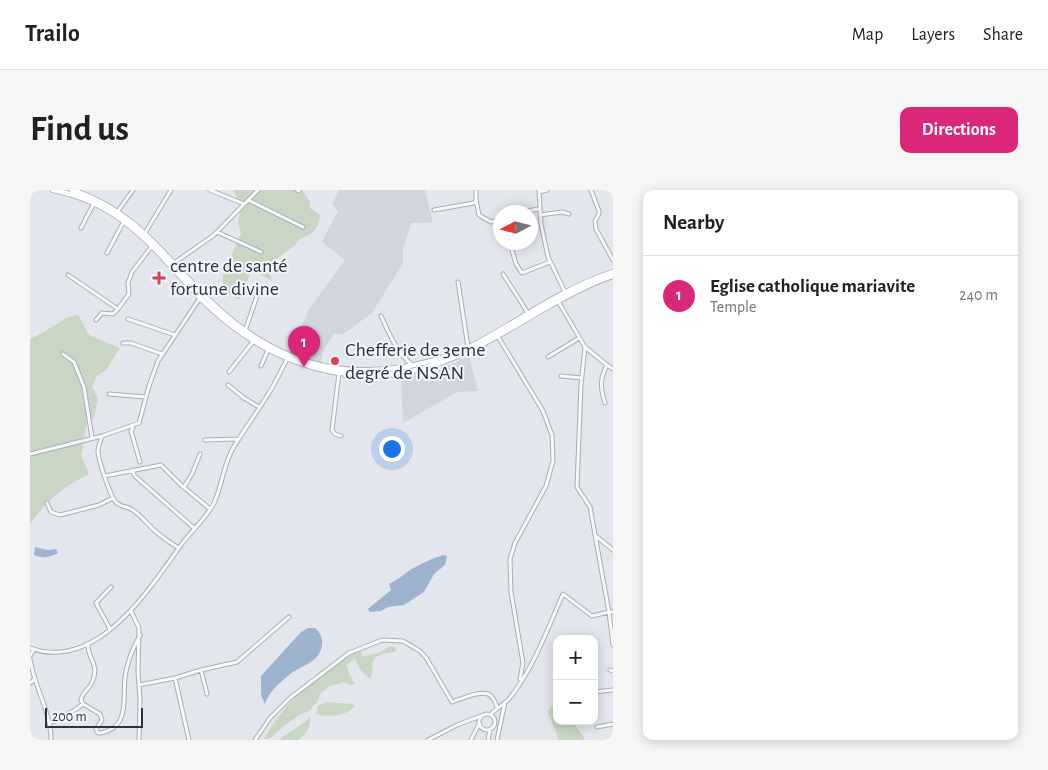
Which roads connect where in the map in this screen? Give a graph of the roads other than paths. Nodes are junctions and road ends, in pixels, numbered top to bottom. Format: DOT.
graph roads {
  1 [pos="52,190"];
  2 [pos="72,190"];
  3 [pos="133,190"];
  4 [pos="171,190"];
  5 [pos="210,190"];
  6 [pos="258,190"];
  7 [pos="476,190"];
  8 [pos="547,190"];
  9 [pos="590,190"];
  10 [pos="539,191"];
  11 [pos="248,200"];
  12 [pos="476,200"];
  13 [pos="94,203"];
  14 [pos="244,204"];
  15 [pos="539,209"];
  16 [pos="434,210"];
  17 [pos="118,211"];
  18 [pos="569,214"];
  19 [pos="540,215"];
  20 [pos="124,221"];
  21 [pos="493,222"];
  22 [pos="81,228"];
  23 [pos="303,228"];
  24 [pos="217,232"];
  25 [pos="145,233"];
  26 [pos="152,246"];
  27 [pos="512,250"];
  28 [pos="261,252"];
  29 [pos="107,253"];
  30 [pos="613,260"];
  31 [pos="550,262"];
  32 [pos="174,264"];
  33 [pos="613,272"];
  34 [pos="68,274"];
  35 [pos="503,274"];
  36 [pos="613,276"];
  37 [pos="458,282"];
  38 [pos="566,294"];
  39 [pos="258,296"];
  40 [pos="200,297"];
  41 [pos="558,302"];
  42 [pos="118,309"];
  43 [pos="528,313"];
  44 [pos="381,316"];
  45 [pos="128,319"];
  46 [pos="96,320"];
  47 [pos="245,332"];
  48 [pos="497,334"];
  49 [pos="176,335"];
  50 [pos="579,338"];
  51 [pos="254,340"];
  52 [pos="123,343"];
  53 [pos="468,347"];
  54 [pos="585,347"];
  55 [pos="268,350"];
  56 [pos="63,354"];
  57 [pos="162,354"];
  58 [pos="548,356"];
  59 [pos="287,359"];
  60 [pos="413,365"];
  61 [pos="607,365"];
  62 [pos="260,366"];
  63 [pos="613,369"];
  64 [pos="229,372"];
  65 [pos="338,373"];
  66 [pos="561,376"];
  67 [pos="582,378"];
  68 [pos="228,385"];
  69 [pos="109,394"];
  70 [pos="146,397"];
  71 [pos="604,403"];
  72 [pos="259,407"];
  73 [pos="133,426"];
  74 [pos="102,436"];
  75 [pos="341,436"];
  76 [pos="92,438"];
  77 [pos="239,439"];
  78 [pos="205,440"];
  79 [pos="30,454"];
  80 [pos="200,454"];
  81 [pos="140,462"];
  82 [pos="133,470"];
  83 [pos="105,476"];
  84 [pos="184,487"];
  85 [pos="113,498"];
  86 [pos="47,503"];
  87 [pos="210,509"];
  88 [pos="194,528"];
  89 [pos="595,535"];
  90 [pos="179,548"];
  91 [pos="613,550"];
  92 [pos="111,587"];
  93 [pos="131,611"];
  94 [pos="611,612"];
  95 [pos="289,617"];
  96 [pos="110,630"];
  97 [pos="140,635"];
  98 [pos="613,643"];
  99 [pos="88,645"];
  100 [pos="32,648"];
  101 [pos="30,657"];
  102 [pos="201,670"];
  103 [pos="175,678"];
  104 [pos="35,679"];
  105 [pos="520,682"];
  106 [pos="30,683"];
  107 [pos="138,685"];
  108 [pos="613,690"];
  109 [pos="598,692"];
  110 [pos="208,694"];
  111 [pos="506,702"];
  112 [pos="83,704"];
  113 [pos="498,707"];
  114 [pos="490,715"];
  115 [pos="481,716"];
  116 [pos="50,723"];
  117 [pos="479,724"];
  118 [pos="613,724"];
  119 [pos="597,727"];
  120 [pos="490,728"];
  121 [pos="51,740"];
  122 [pos="140,740"];
  123 [pos="189,740"];
  124 [pos="255,740"];
  125 [pos="428,740"];
  126 [pos="470,740"];
  127 [pos="488,740"];
  128 [pos="497,740"];
  1 -- 13 [label="main road"];
  2 -- 17 [label="main road"];
  3 -- 17 [label="street"];
  4 -- 25 [label="street"];
  5 -- 14 [label="street"];
  6 -- 11 [label="street"];
  7 -- 12 [label="street"];
  8 -- 10 [label="street"];
  9 -- 30 [label="street"];
  10 -- 15 [label="street"];
  11 -- 14 [label="street"];
  11 -- 23 [label="street"];
  12 -- 16 [label="street"];
  12 -- 21 [label="street"];
  13 -- 20 [label="main road"];
  13 -- 22 [label="street"];
  14 -- 24 [label="street"];
  15 -- 19 [label="street"];
  17 -- 25 [label="main road"];
  18 -- 19 [label="street"];
  19 -- 31 [label="street"];
  20 -- 26 [label="main road"];
  20 -- 29 [label="street"];
  24 -- 28 [label="street"];
  24 -- 32 [label="street"];
  25 -- 32 [label="main road"];
  26 -- 40 [label="main road"];
  26 -- 42 [label="street"];
  27 -- 31 [label="street"];
  31 -- 38 [label="street"];
  32 -- 47 [label="main road"];
  33 -- 38 [label="main road"];
  34 -- 42 [label="street"];
  35 -- 43 [label="street"];
  36 -- 38 [label="main road"];
  37 -- 53 [label="street"];
  38 -- 41 [label="main road"];
  38 -- 43 [label="main road"];
  39 -- 47 [label="street"];
  40 -- 49 [label="street"];
  40 -- 51 [label="main road"];
  41 -- 48 [label="main road"];
  41 -- 50 [label="street"];
  42 -- 46 [label="street"];
  43 -- 48 [label="main road"];
  44 -- 60 [label="street"];
  45 -- 49 [label="street"];
  47 -- 51 [label="main road"];
  48 -- 53 [label="main road"];
  48 -- 65 [label="main road"];
  48 -- 105 [label="street"];
  49 -- 57 [label="street"];
  50 -- 54 [label="street"];
  50 -- 58 [label="street"];
  51 -- 55 [label="main road"];
  51 -- 60 [label="main road"];
  51 -- 64 [label="street"];
  52 -- 57 [label="street"];
  53 -- 60 [label="main road"];
  54 -- 61 [label="street"];
  54 -- 67 [label="street"];
  55 -- 59 [label="main road"];
  55 -- 62 [label="street"];
  56 -- 76 [label="street"];
  57 -- 70 [label="street"];
  59 -- 65 [label="main road"];
  59 -- 72 [label="street"];
  61 -- 63 [label="street"];
  61 -- 71 [label="street"];
  65 -- 75 [label="street"];
  66 -- 67 [label="street"];
  67 -- 89 [label="street"];
  68 -- 72 [label="street"];
  69 -- 70 [label="street"];
  70 -- 73 [label="street"];
  72 -- 77 [label="street"];
  73 -- 74 [label="street"];
  73 -- 81 [label="street"];
  74 -- 76 [label="street"];
  74 -- 83 [label="street"];
  76 -- 79 [label="street"];
  77 -- 78 [label="street"];
  77 -- 87 [label="street"];
  80 -- 84 [label="street"];
  82 -- 83 [label="street"];
  82 -- 84 [label="street"];
  82 -- 88 [label="street"];
  83 -- 85 [label="street"];
  84 -- 87 [label="street"];
  85 -- 86 [label="street"];
  85 -- 90 [label="street"];
  87 -- 88 [label="street"];
  88 -- 90 [label="street"];
  89 -- 91 [label="street"];
  89 -- 94 [label="street"];
  90 -- 93 [label="street"];
  92 -- 96 [label="street"];
  93 -- 96 [label="street"];
  93 -- 97 [label="street"];
  94 -- 98 [label="street"];
  94 -- 105 [label="street"];
  95 -- 102 [label="street"];
  96 -- 99 [label="street"];
  97 -- 107 [label="street"];
  97 -- 112 [label="street"];
  99 -- 100 [label="street"];
  99 -- 112 [label="street"];
  100 -- 101 [label="street"];
  101 -- 104 [label="street"];
  102 -- 103 [label="street"];
  102 -- 110 [label="street"];
  103 -- 107 [label="street"];
  103 -- 123 [label="street"];
  104 -- 106 [label="street"];
  104 -- 116 [label="street"];
  105 -- 111 [label="street"];
  107 -- 122 [label="street"];
  108 -- 109 [label="street"];
  111 -- 113 [label="street"];
  111 -- 128 [label="street"];
  112 -- 116 [label="street"];
  113 -- 114 [label="street"];
  113 -- 124 [label="street"];
  114 -- 115 [label="street"];
  114 -- 120 [label="street"];
  115 -- 117 [label="street"];
  115 -- 125 [label="street"];
  116 -- 121 [label="street"];
  117 -- 120 [label="street"];
  117 -- 126 [label="street"];
  118 -- 119 [label="street"];
  120 -- 127 [label="street"];
}
